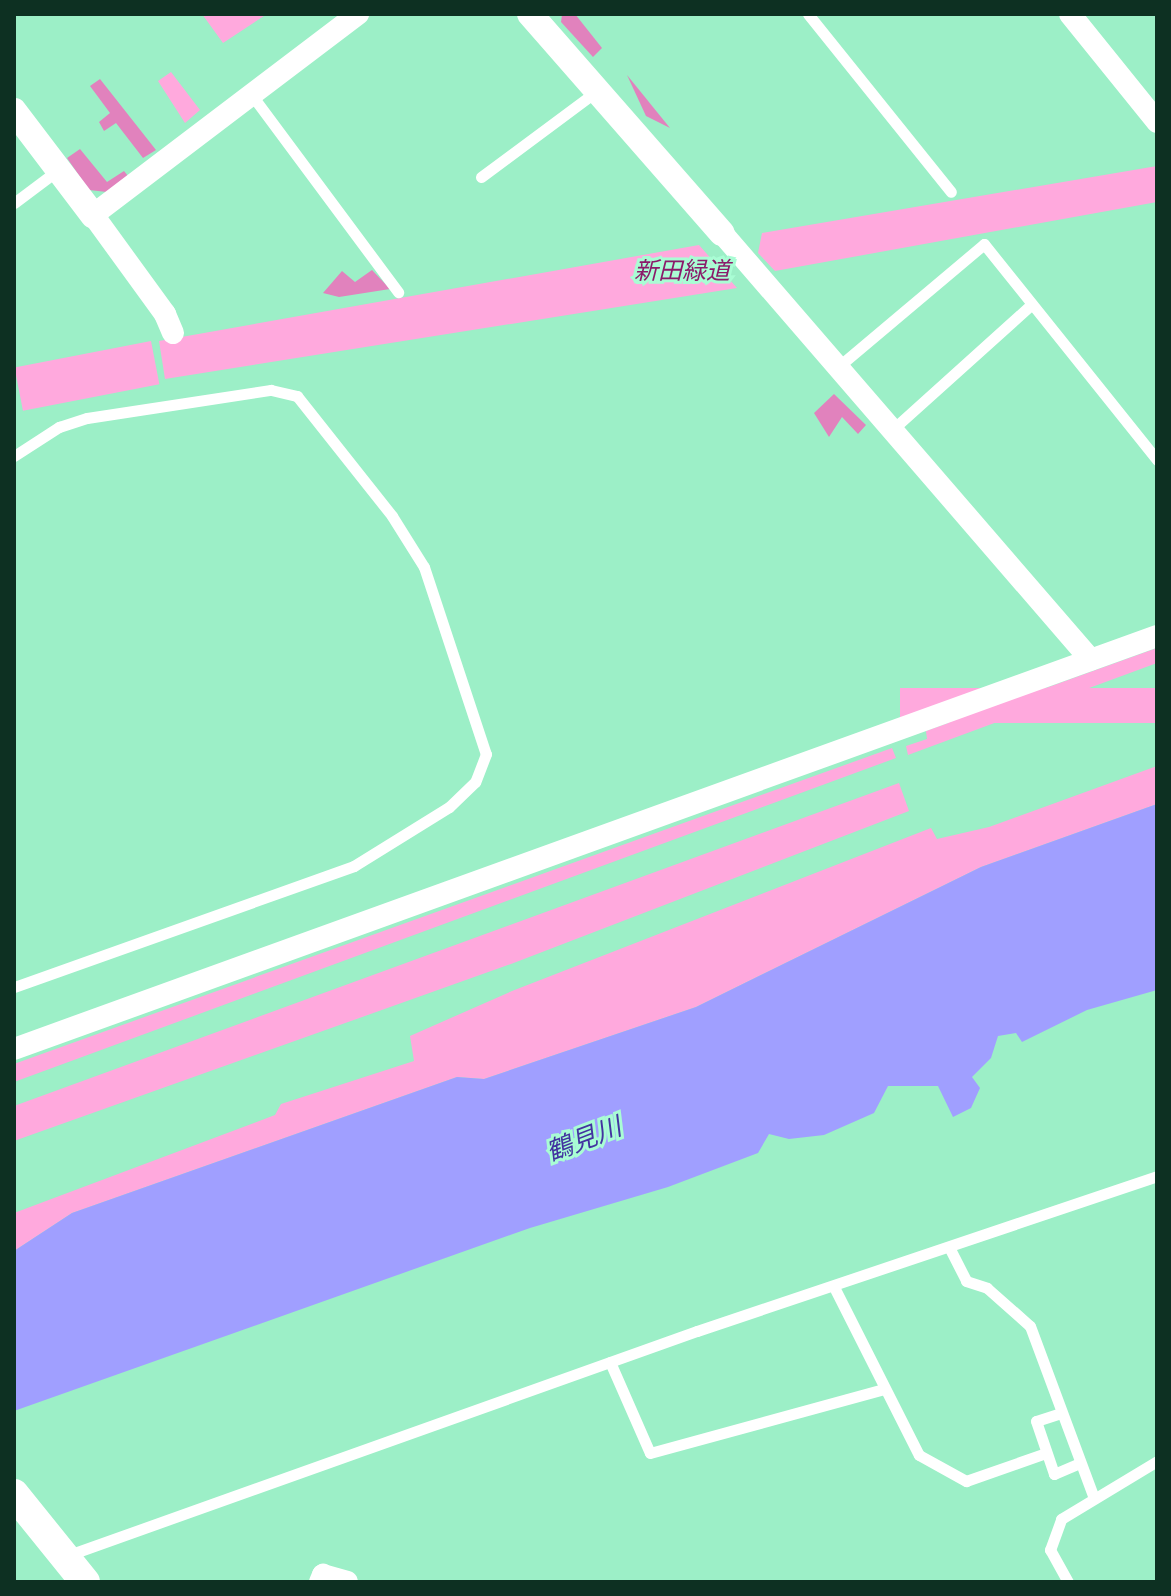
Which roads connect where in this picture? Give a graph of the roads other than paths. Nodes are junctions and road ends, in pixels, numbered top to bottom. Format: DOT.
graph roads {
  1 [pos="358,14"];
  2 [pos="530,14"];
  3 [pos="808,14"];
  4 [pos="1070,14"];
  5 [pos="597,91"];
  6 [pos="251,94"];
  7 [pos="14,111"];
  8 [pos="1157,122"];
  9 [pos="58,170"];
  10 [pos="481,177"];
  11 [pos="951,192"];
  12 [pos="14,203"];
  13 [pos="93,215"];
  14 [pos="722,233"];
  15 [pos="398,292"];
  16 [pos="1032,304"];
  17 [pos="173,333"];
  18 [pos="838,367"];
  19 [pos="892,430"];
  20 [pos="14,456"];
  21 [pos="1157,460"];
  22 [pos="1157,636"];
  23 [pos="1091,660"];
  24 [pos="14,987"];
  25 [pos="14,1049"];
  26 [pos="1157,1176"];
  27 [pos="949,1247"];
  28 [pos="834,1287"];
  29 [pos="610,1362"];
  30 [pos="884,1389"];
  31 [pos="1061,1413"];
  32 [pos="1046,1453"];
  33 [pos="1157,1461"];
  34 [pos="1080,1463"];
  35 [pos="14,1494"];
  36 [pos="1094,1498"];
  37 [pos="60,1551"];
  38 [pos="85,1582"];
  39 [pos="320,1582"];
  40 [pos="347,1582"];
  41 [pos="1068,1582"];
  1 -- 6 [label="street"];
  2 -- 5 [label="street"];
  3 -- 11 [label="lane"];
  4 -- 8 [label="street"];
  5 -- 10 [label="lane"];
  5 -- 14 [label="street"];
  6 -- 13 [label="street"];
  6 -- 15 [label="lane"];
  7 -- 9 [label="street"];
  9 -- 12 [label="lane"];
  9 -- 13 [label="street"];
  13 -- 17 [label="street"];
  14 -- 18 [label="street"];
  16 -- 18 [label="lane"];
  16 -- 19 [label="lane"];
  16 -- 21 [label="lane"];
  18 -- 19 [label="street"];
  19 -- 23 [label="street"];
  20 -- 24 [label="lane"];
  22 -- 23 [label="street"];
  23 -- 25 [label="street"];
  26 -- 27 [label="lane"];
  27 -- 28 [label="lane"];
  27 -- 31 [label="lane"];
  28 -- 29 [label="lane"];
  28 -- 30 [label="lane"];
  29 -- 30 [label="lane"];
  29 -- 37 [label="lane"];
  30 -- 32 [label="lane"];
  31 -- 32 [label="lane"];
  31 -- 34 [label="lane"];
  32 -- 34 [label="lane"];
  33 -- 36 [label="lane"];
  34 -- 36 [label="lane"];
  35 -- 37 [label="main road"];
  36 -- 41 [label="lane"];
  37 -- 38 [label="main road"];
  39 -- 40 [label="street"];
}
